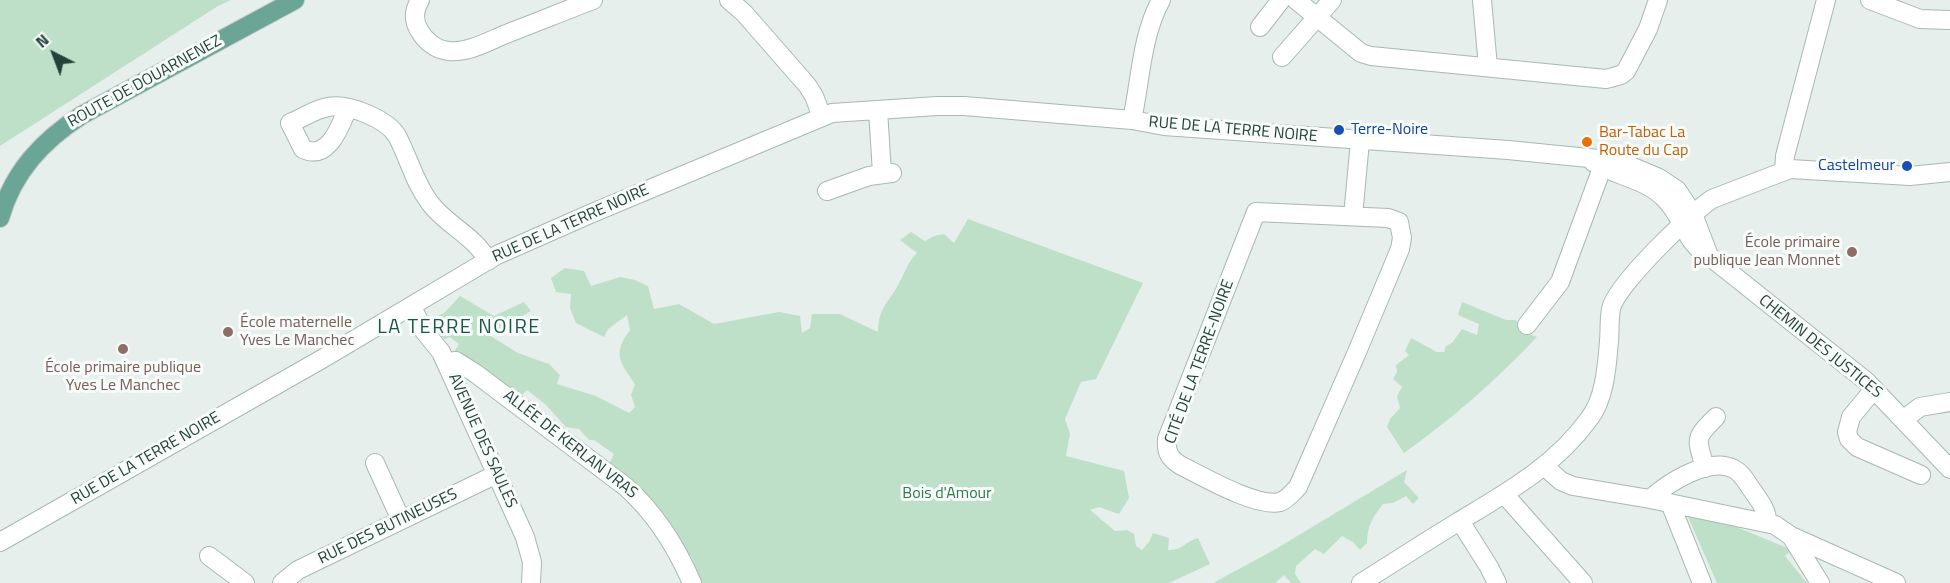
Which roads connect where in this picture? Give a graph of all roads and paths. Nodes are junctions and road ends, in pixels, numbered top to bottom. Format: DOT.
graph roads {
  1 [pos="295,0"];
  2 [pos="420,0"];
  3 [pos="593,0"];
  4 [pos="729,0"];
  5 [pos="1161,0"];
  6 [pos="1281,0"];
  7 [pos="1296,0"];
  8 [pos="1332,0"];
  9 [pos="1482,0"];
  10 [pos="1658,0"];
  11 [pos="1826,0"];
  12 [pos="1870,0"];
  13 [pos="1317,18"];
  14 [pos="1950,20"];
  15 [pos="1260,27"];
  16 [pos="1282,57"];
  17 [pos="1488,68"];
  18 [pos="348,108"];
  19 [pos="878,110"];
  20 [pos="822,117"];
  21 [pos="1132,120"];
  22 [pos="1360,141"];
  23 [pos="1595,164"];
  24 [pos="1784,171"];
  25 [pos="1950,172"];
  26 [pos="827,191"];
  27 [pos="1667,191"];
  28 [pos="1353,216"];
  29 [pos="0,218"];
  30 [pos="1688,219"];
  31 [pos="488,261"];
  32 [pos="411,307"];
  33 [pos="1527,325"];
  34 [pos="446,362"];
  35 [pos="1874,388"];
  36 [pos="1950,402"];
  37 [pos="1716,417"];
  38 [pos="1904,419"];
  39 [pos="375,463"];
  40 [pos="1544,466"];
  41 [pos="1705,468"];
  42 [pos="1950,470"];
  43 [pos="497,474"];
  44 [pos="1921,475"];
  45 [pos="1504,494"];
  46 [pos="1650,499"];
  47 [pos="1670,503"];
  48 [pos="401,520"];
  49 [pos="1460,521"];
  50 [pos="1767,523"];
  51 [pos="1791,536"];
  52 [pos="0,542"];
  53 [pos="209,556"];
  54 [pos="245,583"];
  55 [pos="282,583"];
  56 [pos="531,583"];
  57 [pos="692,583"];
  58 [pos="1362,583"];
  59 [pos="1497,583"];
  60 [pos="1583,583"];
  61 [pos="1702,583"];
  62 [pos="1820,583"];
  63 [pos="1896,583"];
  1 -- 29 [label="main road, ROUTE DE DOUARNENEZ"];
  2 -- 3 [label="street"];
  4 -- 20 [label="street"];
  5 -- 21 [label="street"];
  6 -- 15 [label="street"];
  7 -- 13 [label="street"];
  8 -- 13 [label="street"];
  9 -- 17 [label="street"];
  10 -- 17 [label="street"];
  11 -- 24 [label="street"];
  12 -- 14 [label="street"];
  13 -- 16 [label="street"];
  13 -- 17 [label="street"];
  18 -- 31 [label="street"];
  19 -- 20 [label="street, RUE DE LA TERRE NOIRE"];
  19 -- 21 [label="street, RUE DE LA TERRE NOIRE"];
  19 -- 26 [label="street"];
  20 -- 31 [label="street, RUE DE LA TERRE NOIRE"];
  21 -- 22 [label="street, RUE DE LA TERRE NOIRE"];
  22 -- 23 [label="street, RUE DE LA TERRE NOIRE"];
  22 -- 28 [label="street"];
  23 -- 27 [label="street, RUE DE LA TERRE NOIRE"];
  23 -- 33 [label="street"];
  24 -- 25 [label="street"];
  24 -- 30 [label="street"];
  27 -- 30 [label="street, CHEMIN DES JUSTICES"];
  28 -- 28 [label="street, CITÉ DE LA TERRE-NOIRE"];
  30 -- 35 [label="street, CHEMIN DES JUSTICES"];
  30 -- 40 [label="street"];
  31 -- 32 [label="street, RUE DE LA TERRE NOIRE"];
  32 -- 34 [label="street, AVENUE DES SAULES"];
  32 -- 52 [label="street, RUE DE LA TERRE NOIRE"];
  34 -- 43 [label="street, AVENUE DES SAULES"];
  34 -- 57 [label="street, ALLÉE DE KERLAN VRAS"];
  35 -- 38 [label="street, CHEMIN DES JUSTICES"];
  35 -- 44 [label="street"];
  36 -- 38 [label="street"];
  37 -- 41 [label="street"];
  38 -- 42 [label="street, CHEMIN DES JUSTICES"];
  39 -- 48 [label="street"];
  40 -- 45 [label="street"];
  40 -- 46 [label="street"];
  41 -- 46 [label="street"];
  41 -- 50 [label="street"];
  43 -- 48 [label="street, RUE DES BUTINEUSES"];
  43 -- 56 [label="street, AVENUE DES SAULES"];
  45 -- 49 [label="street"];
  45 -- 60 [label="street"];
  46 -- 47 [label="street"];
  47 -- 50 [label="street"];
  47 -- 61 [label="street"];
  48 -- 55 [label="street, RUE DES BUTINEUSES"];
  49 -- 58 [label="street"];
  49 -- 59 [label="street"];
  50 -- 51 [label="street"];
  51 -- 62 [label="street"];
  51 -- 63 [label="street"];
  53 -- 54 [label="street"];
}
